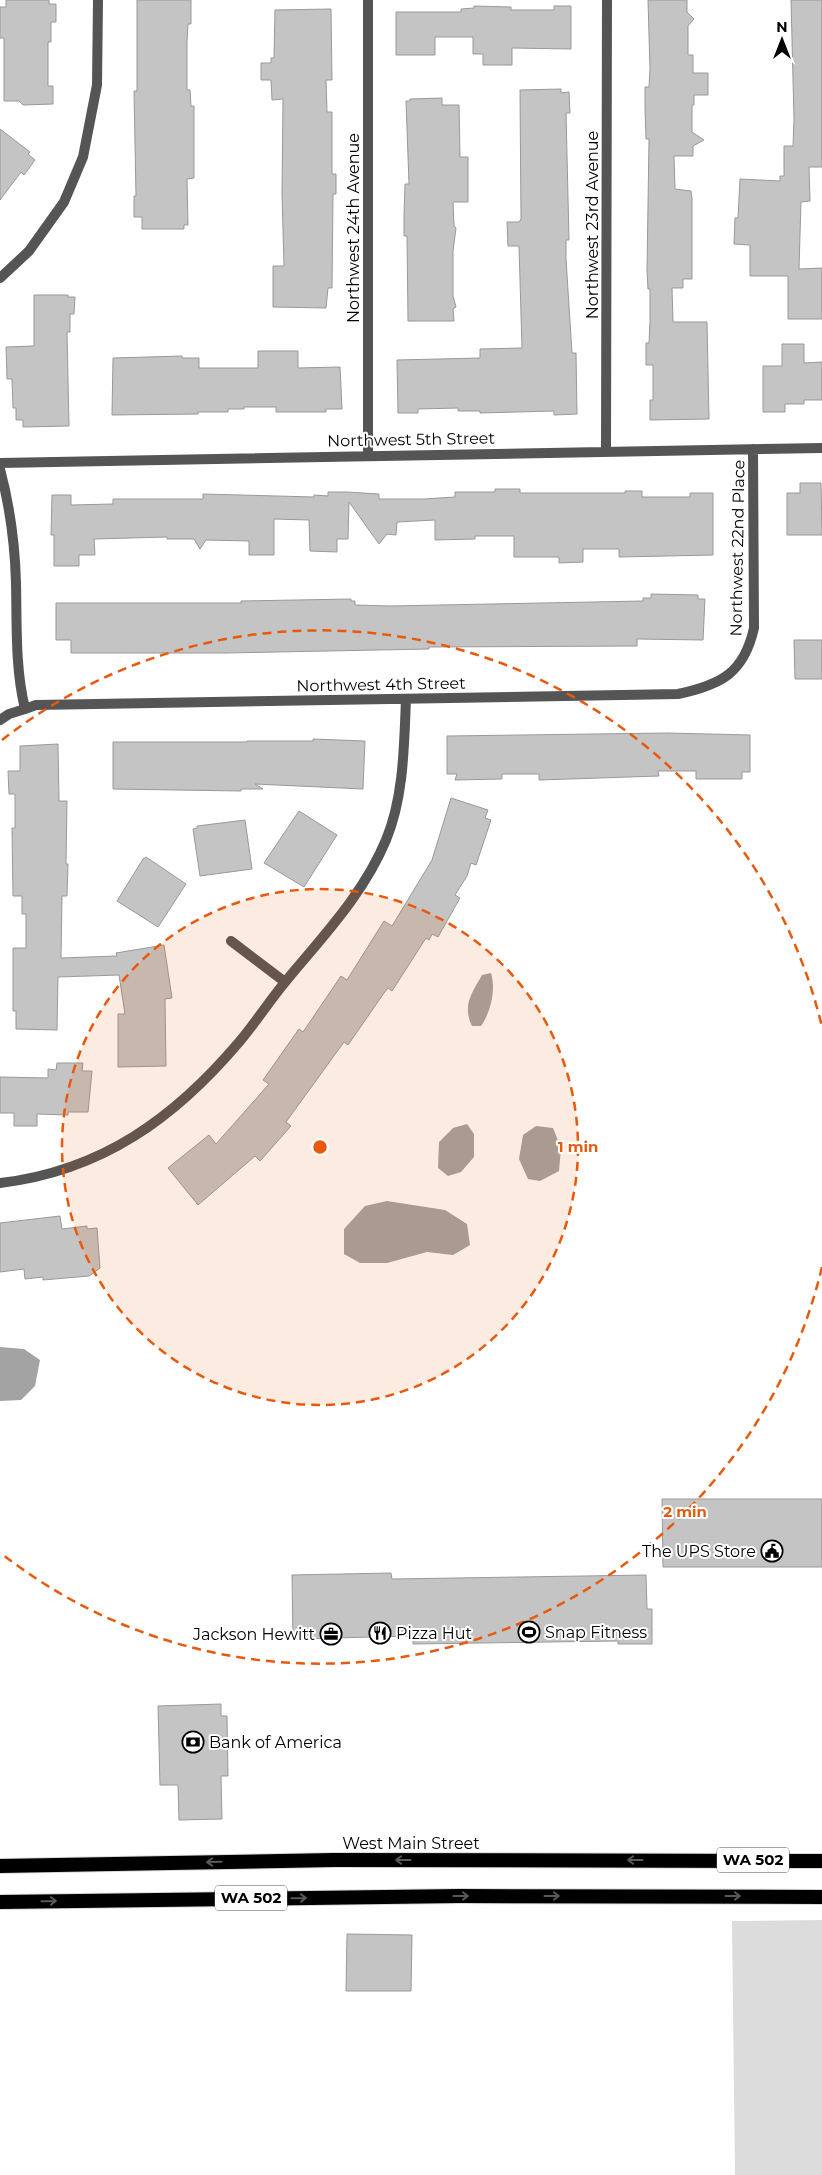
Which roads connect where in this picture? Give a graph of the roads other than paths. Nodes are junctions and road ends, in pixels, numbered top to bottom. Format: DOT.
graph roads {
  1 [pos="98,0"];
  2 [pos="368,0"];
  3 [pos="607,0"];
  4 [pos="0,278"];
  5 [pos="822,448"];
  6 [pos="753,449"];
  7 [pos="606,451"];
  8 [pos="368,455"];
  9 [pos="0,462"];
  10 [pos="0,469"];
  11 [pos="733,672"];
  12 [pos="406,699"];
  13 [pos="25,709"];
  14 [pos="0,720"];
  15 [pos="230,941"];
  16 [pos="285,982"];
  17 [pos="0,1183"];
  18 [pos="822,1861"];
  19 [pos="0,1866"];
  20 [pos="822,1897"];
  21 [pos="0,1902"];
  1 -- 4 [label="street"];
  2 -- 8 [label="street, Northwest 24th Avenue"];
  3 -- 7 [label="street, Northwest 23rd Avenue"];
  5 -- 6 [label="street, Northwest 5th Street"];
  6 -- 7 [label="street, Northwest 5th Street"];
  6 -- 11 [label="street, Northwest 22nd Place"];
  7 -- 8 [label="street, Northwest 5th Street"];
  8 -- 9 [label="street, Northwest 5th Street"];
  10 -- 13 [label="street"];
  11 -- 12 [label="street, Northwest 4th Street"];
  12 -- 13 [label="street, Northwest 4th Street"];
  12 -- 16 [label="street"];
  13 -- 14 [label="street, Northwest 4th Street"];
  15 -- 16 [label="street"];
  16 -- 17 [label="street"];
  18 -- 19 [label="highway, West Main Street / WA 502, one-way"];
  21 -- 20 [label="highway, WA 502, one-way"];
}
